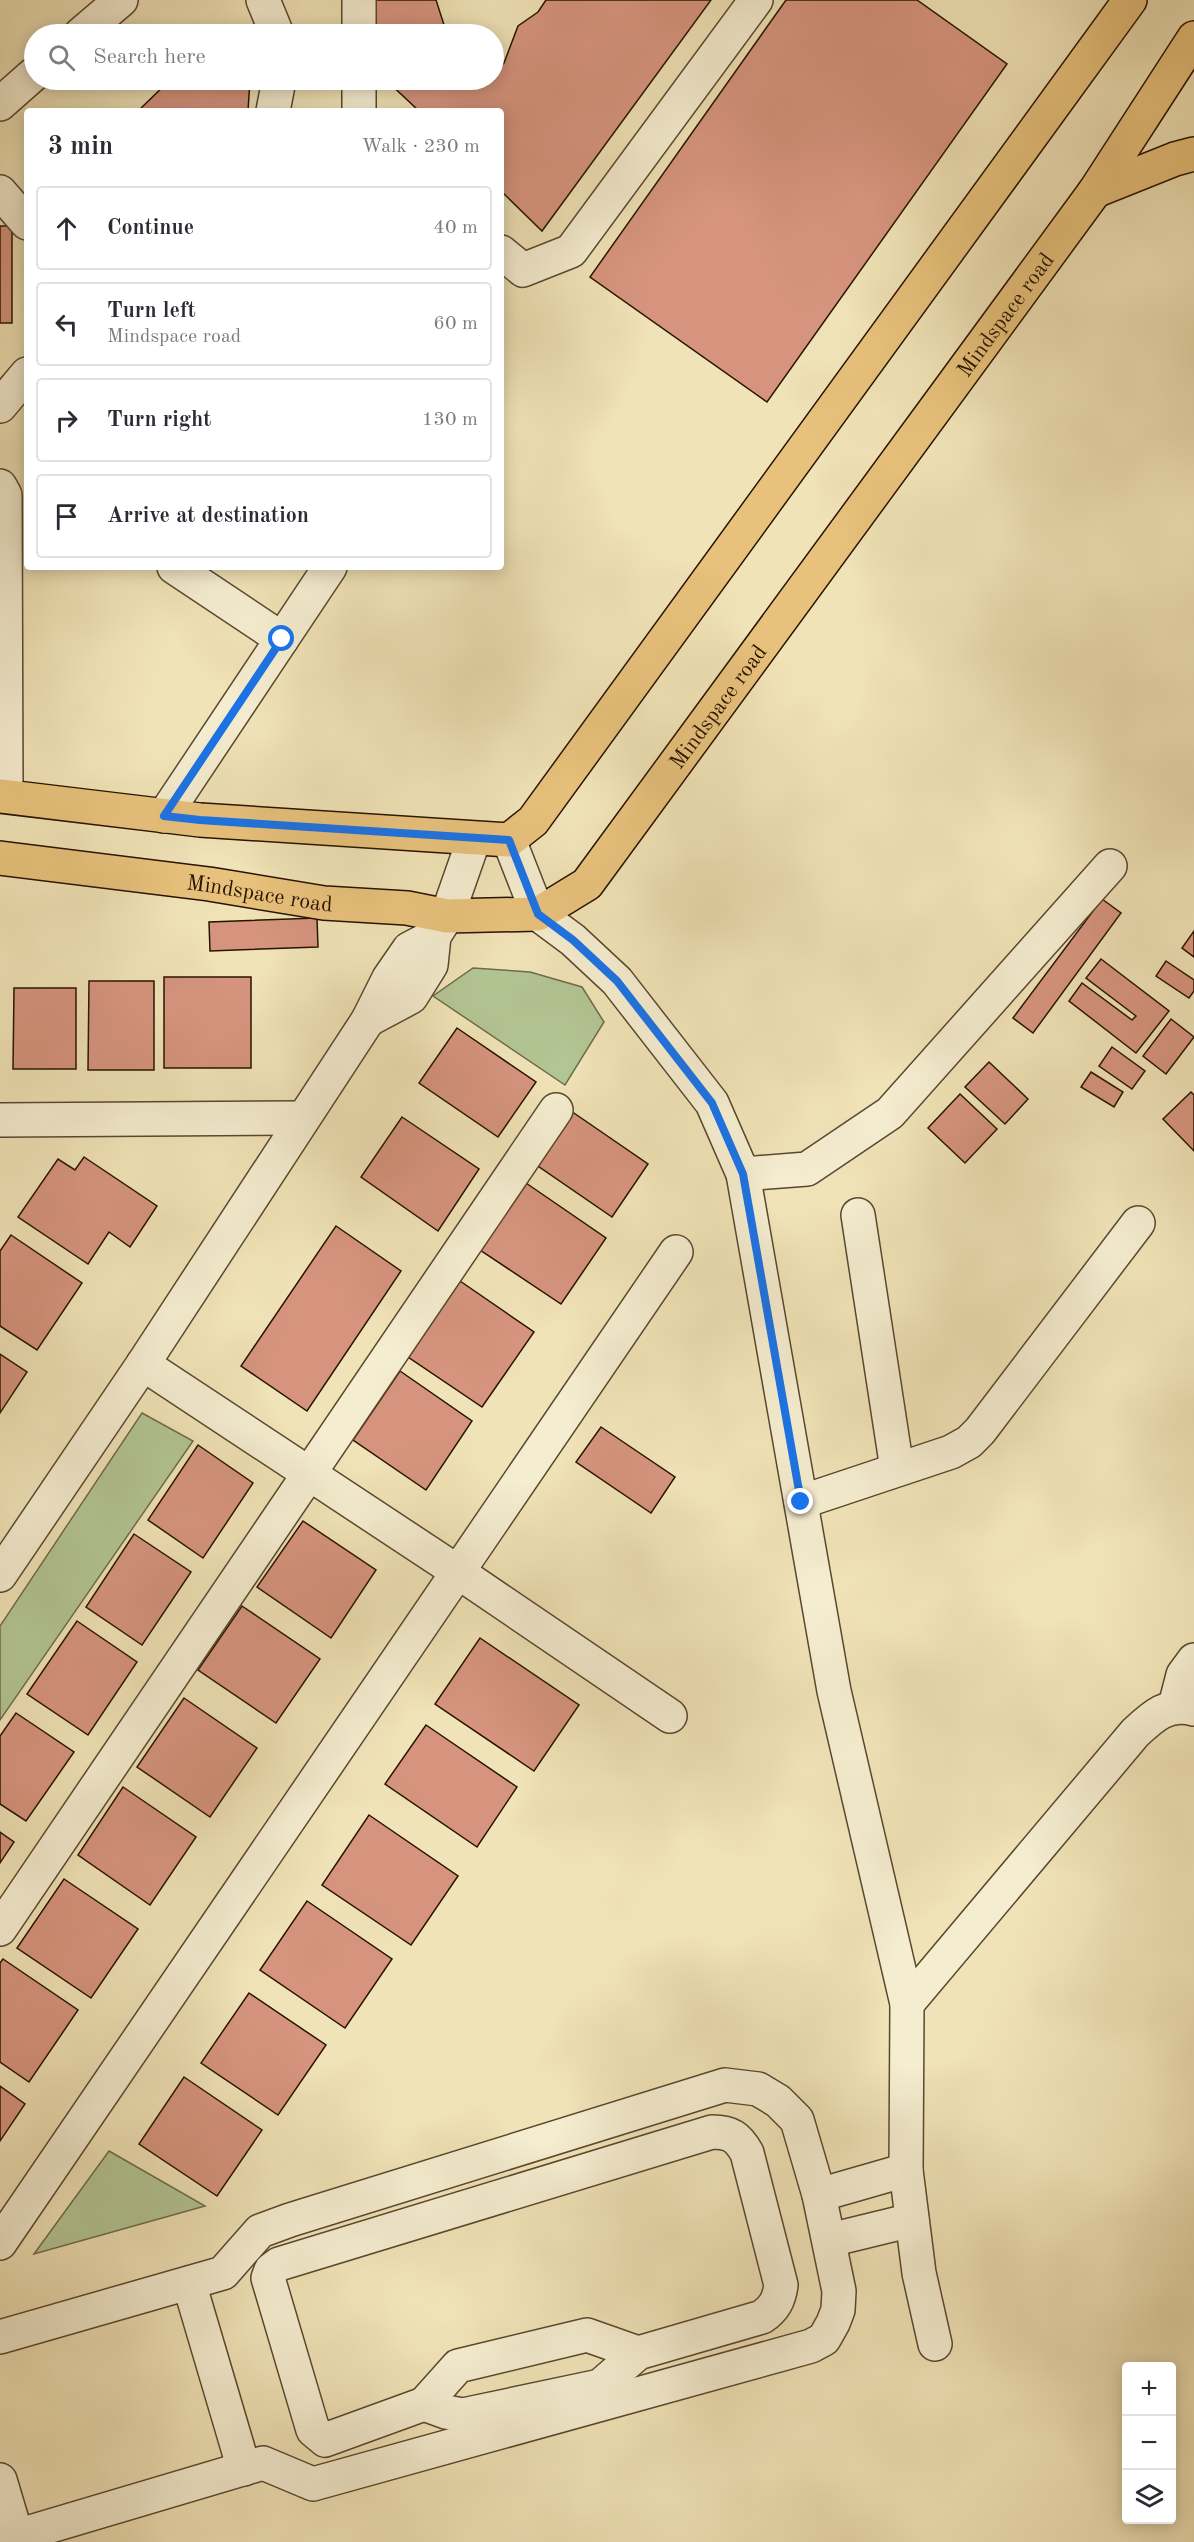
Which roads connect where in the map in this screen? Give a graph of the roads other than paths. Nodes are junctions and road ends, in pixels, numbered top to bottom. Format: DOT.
graph roads {
  1 [pos="121,0"];
  2 [pos="263,0"];
  3 [pos="359,0"];
  4 [pos="756,0"];
  5 [pos="1130,0"];
  6 [pos="93,24"];
  7 [pos="273,24"];
  8 [pos="359,24"];
  9 [pos="1194,38"];
  10 [pos="24,83"];
  11 [pos="277,90"];
  12 [pos="359,90"];
  13 [pos="0,104"];
  14 [pos="274,108"];
  15 [pos="359,108"];
  16 [pos="1194,154"];
  17 [pos="1095,191"];
  18 [pos="0,192"];
  19 [pos="24,220"];
  20 [pos="504,254"];
  21 [pos="24,378"];
  22 [pos="0,406"];
  23 [pos="0,486"];
  24 [pos="178,570"];
  25 [pos="328,570"];
  26 [pos="2,634"];
  27 [pos="282,639"];
  28 [pos="3,796"];
  29 [pos="164,816"];
  30 [pos="474,839"];
  31 [pos="509,840"];
  32 [pos="0,858"];
  33 [pos="1110,866"];
  34 [pos="538,914"];
  35 [pos="440,926"];
  36 [pos="556,1110"];
  37 [pos="302,1118"];
  38 [pos="0,1120"];
  39 [pos="743,1174"];
  40 [pos="858,1215"];
  41 [pos="1138,1223"];
  42 [pos="676,1252"];
  43 [pos="142,1364"];
  44 [pos="897,1469"];
  45 [pos="307,1474"];
  46 [pos="801,1502"];
  47 [pos="458,1572"];
  48 [pos="0,1575"];
  49 [pos="1194,1660"];
  50 [pos="1184,1708"];
  51 [pos="670,1716"];
  52 [pos="0,1929"];
  53 [pos="907,2004"];
  54 [pos="525,2147"];
  55 [pos="906,2170"];
  56 [pos="537,2184"];
  57 [pos="819,2195"];
  58 [pos="912,2220"];
  59 [pos="830,2240"];
  60 [pos="0,2243"];
  61 [pos="189,2283"];
  62 [pos="3,2335"];
  63 [pos="935,2344"];
  64 [pos="638,2353"];
  65 [pos="424,2404"];
  66 [pos="551,2407"];
  67 [pos="244,2469"];
  68 [pos="0,2480"];
  69 [pos="8,2539"];
  1 -- 6 [label="street"];
  2 -- 7 [label="street"];
  3 -- 8 [label="street"];
  4 -- 20 [label="street"];
  5 -- 31 [label="main road"];
  9 -- 17 [label="main road, Mindspace road"];
  10 -- 13 [label="street"];
  11 -- 14 [label="street"];
  12 -- 15 [label="street"];
  16 -- 17 [label="main road"];
  17 -- 34 [label="main road, Mindspace road"];
  18 -- 19 [label="street"];
  21 -- 22 [label="street"];
  23 -- 26 [label="street"];
  24 -- 27 [label="street"];
  25 -- 27 [label="street"];
  26 -- 28 [label="street"];
  27 -- 29 [label="street"];
  28 -- 29 [label="main road"];
  29 -- 30 [label="main road"];
  30 -- 31 [label="main road"];
  30 -- 35 [label="street"];
  31 -- 34 [label="street"];
  32 -- 35 [label="main road, Mindspace road"];
  33 -- 39 [label="street"];
  34 -- 35 [label="main road, Mindspace road"];
  34 -- 39 [label="street"];
  35 -- 37 [label="street"];
  36 -- 45 [label="street"];
  37 -- 38 [label="street"];
  37 -- 43 [label="street"];
  39 -- 46 [label="street"];
  40 -- 44 [label="street"];
  41 -- 44 [label="street"];
  42 -- 47 [label="street"];
  43 -- 45 [label="street"];
  43 -- 48 [label="street"];
  44 -- 46 [label="street"];
  45 -- 47 [label="street"];
  45 -- 52 [label="street"];
  46 -- 53 [label="street"];
  47 -- 51 [label="street"];
  47 -- 60 [label="street"];
  49 -- 50 [label="street"];
  50 -- 53 [label="street"];
  53 -- 55 [label="street"];
  54 -- 56 [label="street"];
  54 -- 57 [label="street"];
  54 -- 61 [label="street"];
  55 -- 57 [label="street"];
  55 -- 58 [label="street"];
  56 -- 64 [label="street"];
  56 -- 65 [label="street"];
  57 -- 59 [label="street"];
  58 -- 59 [label="street"];
  58 -- 63 [label="street"];
  59 -- 66 [label="street"];
  61 -- 62 [label="street"];
  61 -- 67 [label="street"];
  64 -- 65 [label="street"];
  64 -- 66 [label="street"];
  65 -- 66 [label="street"];
  66 -- 67 [label="street"];
  67 -- 69 [label="street"];
  68 -- 69 [label="street"];
}
